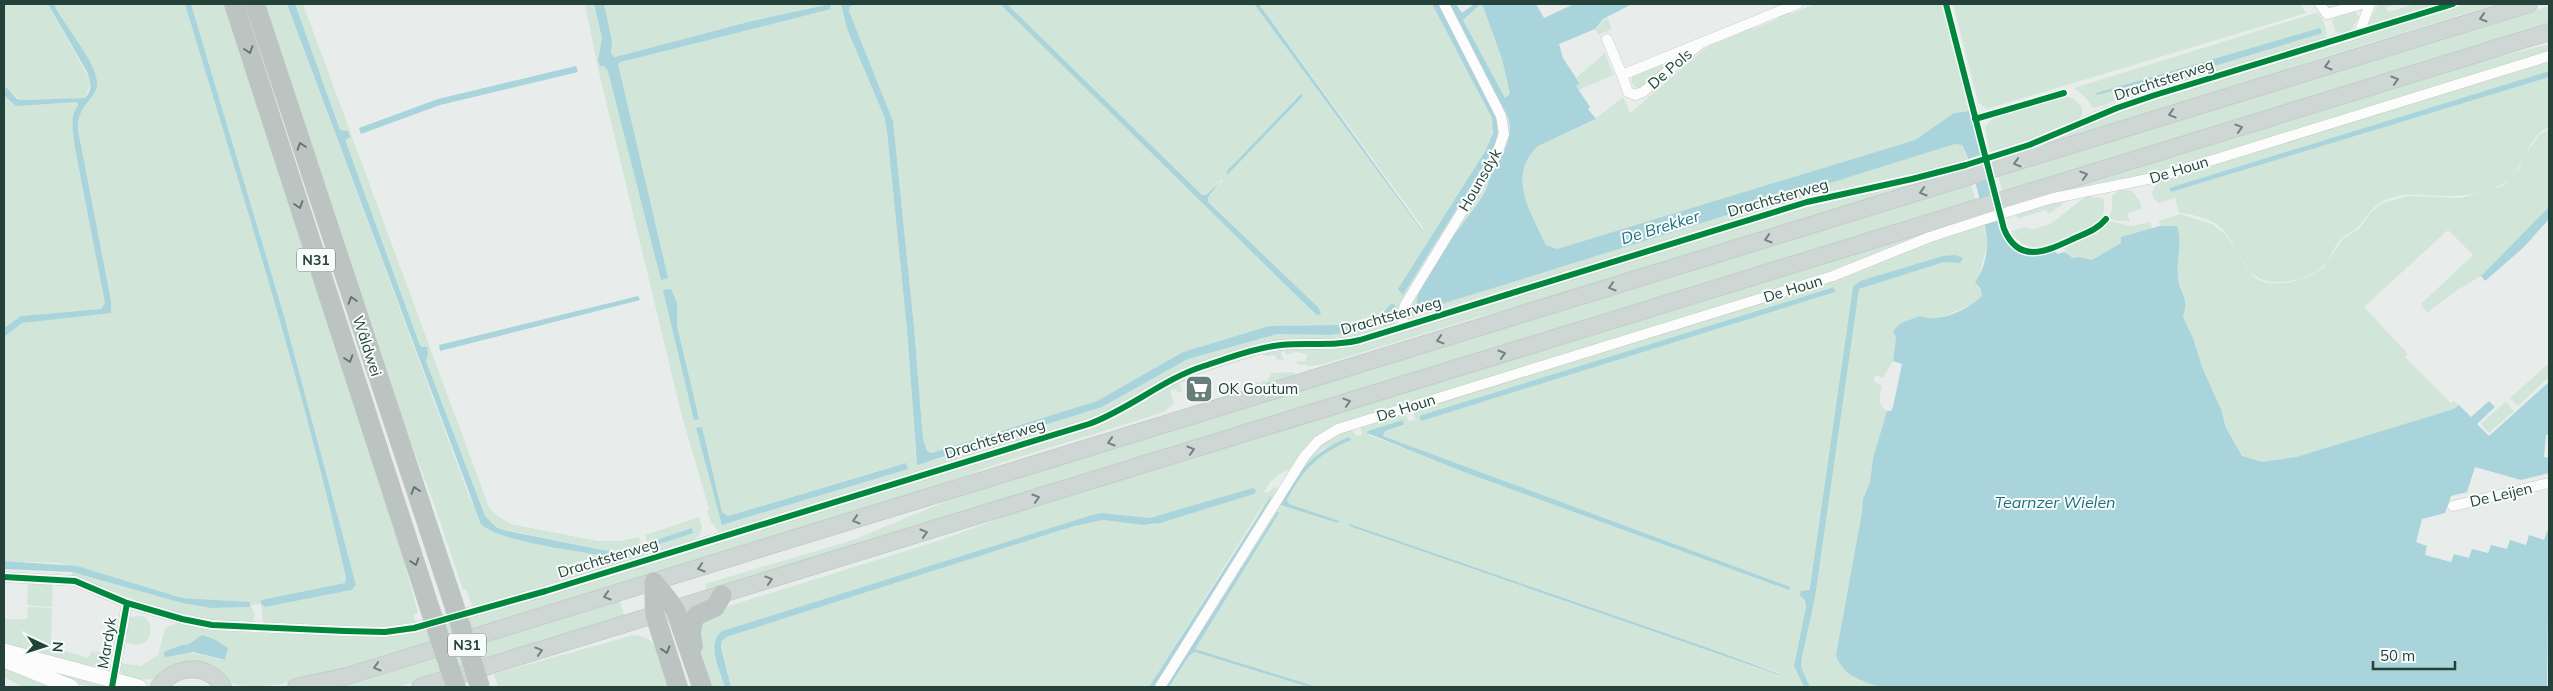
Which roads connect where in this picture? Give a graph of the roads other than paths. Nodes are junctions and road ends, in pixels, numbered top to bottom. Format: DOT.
graph roads {
  1 [pos="234,4"];
  2 [pos="254,4"];
  3 [pos="1444,4"];
  4 [pos="1797,4"];
  5 [pos="2362,4"];
  6 [pos="2370,4"];
  7 [pos="2529,4"];
  8 [pos="2322,6"];
  9 [pos="2549,32"];
  10 [pos="1607,38"];
  11 [pos="1701,42"];
  12 [pos="2549,56"];
  13 [pos="1622,75"];
  14 [pos="1995,163"];
  15 [pos="1968,171"];
  16 [pos="2006,206"];
  17 [pos="1979,214"];
  18 [pos="1404,326"];
  19 [pos="2549,484"];
  20 [pos="2453,506"];
  21 [pos="4,577"];
  22 [pos="654,582"];
  23 [pos="722,595"];
  24 [pos="127,603"];
  25 [pos="675,609"];
  26 [pos="655,615"];
  27 [pos="4,651"];
  28 [pos="4,660"];
  29 [pos="112,684"];
  30 [pos="71,687"];
  31 [pos="139,687"];
  32 [pos="159,687"];
  33 [pos="170,687"];
  34 [pos="212,687"];
  35 [pos="223,687"];
  36 [pos="296,687"];
  37 [pos="420,687"];
  38 [pos="456,687"];
  39 [pos="480,687"];
  40 [pos="678,687"];
  41 [pos="704,687"];
  42 [pos="1160,687"];
  1 -- 38 [label="highway, Wâldwei / N31, one-way, bridge"];
  39 -- 2 [label="highway, Wâldwei / N31, one-way, bridge"];
  3 -- 18 [label="street, Hounsdyk"];
  4 -- 11 [label="street, De Pols"];
  5 -- 8 [label="street"];
  6 -- 14 [label="street, Drachtsterweg"];
  7 -- 14 [label="main road, Drachtsterweg, one-way"];
  16 -- 9 [label="main road, one-way"];
  10 -- 13 [label="street, De Pols"];
  11 -- 13 [label="street, De Pols"];
  11 -- 13 [label="street, De Pols"];
  12 -- 16 [label="street, De Houn"];
  14 -- 15 [label="main road, Drachtsterweg"];
  15 -- 18 [label="street, Drachtsterweg"];
  15 -- 22 [label="main road, Drachtsterweg, one-way"];
  16 -- 17 [label="main road"];
  23 -- 17 [label="main road, one-way"];
  17 -- 42 [label="street, De Houn"];
  18 -- 24 [label="street, Drachtsterweg"];
  19 -- 20 [label="street, De Leijen"];
  21 -- 24 [label="street"];
  22 -- 25 [label="highway"];
  22 -- 26 [label="highway"];
  22 -- 36 [label="main road, Drachtsterweg, one-way"];
  23 -- 25 [label="main road"];
  23 -- 41 [label="highway"];
  24 -- 29 [label="street, Mardyk"];
  25 -- 26 [label="main road"];
  25 -- 41 [label="highway"];
  37 -- 26 [label="main road, one-way"];
  26 -- 40 [label="highway, one-way"];
  27 -- 29 [label="main road"];
  28 -- 30 [label="main road"];
  29 -- 31 [label="main road"];
  32 -- 35 [label="main road"];
  33 -- 34 [label="main road"];
}
